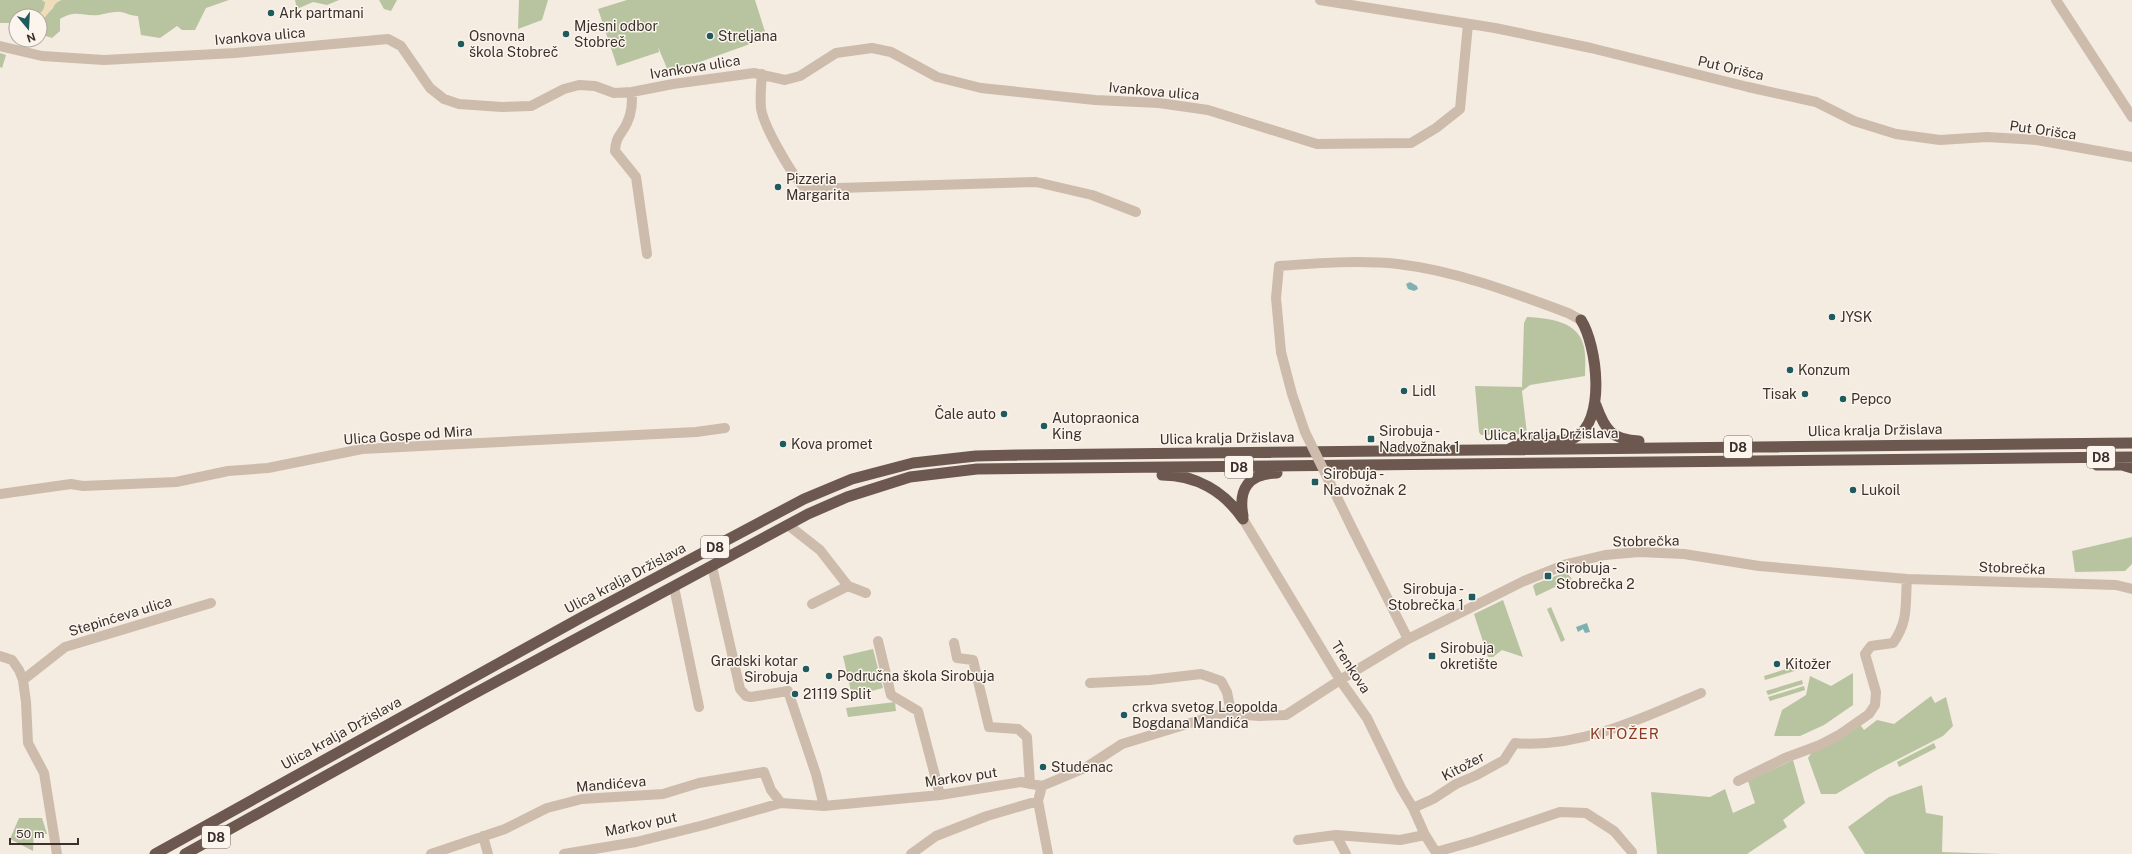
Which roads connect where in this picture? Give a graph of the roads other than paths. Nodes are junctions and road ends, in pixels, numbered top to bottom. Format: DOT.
graph roads {
  1 [pos="1320,0"];
  2 [pos="2056,0"];
  3 [pos="1468,24"];
  4 [pos="0,46"];
  5 [pos="762,74"];
  6 [pos="632,92"];
  7 [pos="2132,117"];
  8 [pos="2132,157"];
  9 [pos="1136,212"];
  10 [pos="647,254"];
  11 [pos="1581,320"];
  12 [pos="1596,405"];
  13 [pos="725,428"];
  14 [pos="2132,443"];
  15 [pos="1656,448"];
  16 [pos="1507,450"];
  17 [pos="2132,457"];
  18 [pos="2070,458"];
  19 [pos="1307,466"];
  20 [pos="1142,468"];
  21 [pos="2132,468"];
  22 [pos="0,494"];
  23 [pos="1243,519"];
  24 [pos="788,525"];
  25 [pos="712,566"];
  26 [pos="1907,579"];
  27 [pos="2132,581"];
  28 [pos="2116,585"];
  29 [pos="674,586"];
  30 [pos="848,586"];
  31 [pos="2132,588"];
  32 [pos="866,593"];
  33 [pos="211,603"];
  34 [pos="812,604"];
  35 [pos="1408,639"];
  36 [pos="878,641"];
  37 [pos="954,642"];
  38 [pos="0,656"];
  39 [pos="23,680"];
  40 [pos="1340,680"];
  41 [pos="1090,683"];
  42 [pos="1701,693"];
  43 [pos="699,707"];
  44 [pos="1231,712"];
  45 [pos="1738,781"];
  46 [pos="1030,784"];
  47 [pos="1042,786"];
  48 [pos="940,796"];
  49 [pos="1038,801"];
  50 [pos="781,803"];
  51 [pos="824,806"];
  52 [pos="1413,808"];
  53 [pos="1336,835"];
  54 [pos="1425,835"];
  55 [pos="483,836"];
  56 [pos="1298,840"];
  57 [pos="598,851"];
  58 [pos="1632,852"];
  59 [pos="1437,853"];
  60 [pos="57,854"];
  61 [pos="155,854"];
  62 [pos="185,854"];
  63 [pos="431,854"];
  64 [pos="488,854"];
  65 [pos="564,854"];
  66 [pos="911,854"];
  67 [pos="1048,854"];
  68 [pos="1346,854"];
  1 -- 3 [label="street, Put Orišca"];
  2 -- 7 [label="street"];
  3 -- 5 [label="street, Ivankova ulica"];
  3 -- 8 [label="street, Put Orišca"];
  4 -- 6 [label="street, Ivankova ulica"];
  5 -- 6 [label="street, Ivankova ulica"];
  5 -- 9 [label="street"];
  6 -- 10 [label="street"];
  11 -- 12 [label="highway"];
  11 -- 35 [label="street, bridge"];
  12 -- 15 [label="highway"];
  12 -- 16 [label="highway"];
  13 -- 22 [label="street, Ulica Gospe od Mira"];
  14 -- 15 [label="highway, Ulica kralja Držislava / D8"];
  15 -- 16 [label="highway, Ulica kralja Držislava / D8"];
  16 -- 61 [label="highway, Ulica kralja Držislava / D8"];
  17 -- 18 [label="highway, D8"];
  18 -- 19 [label="highway, Ulica kralja Držislava / D8"];
  18 -- 21 [label="highway"];
  19 -- 20 [label="highway, Ulica kralja Držislava / D8"];
  19 -- 23 [label="highway"];
  20 -- 23 [label="highway"];
  20 -- 24 [label="highway, Ulica kralja Držislava / D8"];
  23 -- 40 [label="street, Trenkova"];
  24 -- 25 [label="highway, Ulica kralja Držislava / D8"];
  24 -- 30 [label="street"];
  25 -- 29 [label="highway, Ulica kralja Držislava / D8"];
  25 -- 51 [label="street"];
  26 -- 28 [label="street, Stobrečka"];
  26 -- 35 [label="street, Stobrečka"];
  26 -- 45 [label="street"];
  27 -- 28 [label="street, Stobrečka"];
  28 -- 31 [label="street, Stobrečka"];
  29 -- 43 [label="street"];
  29 -- 62 [label="highway, Ulica kralja Držislava / D8"];
  30 -- 32 [label="street"];
  30 -- 34 [label="street"];
  33 -- 39 [label="street, Stepinčeva ulica"];
  35 -- 40 [label="street, Stobrečka"];
  36 -- 48 [label="street"];
  37 -- 46 [label="street"];
  38 -- 39 [label="street"];
  39 -- 60 [label="street"];
  40 -- 44 [label="street"];
  40 -- 52 [label="street, Trenkova"];
  41 -- 44 [label="street"];
  42 -- 52 [label="street, Kitožer"];
  44 -- 47 [label="street"];
  46 -- 47 [label="street, Markov put"];
  46 -- 48 [label="street, Markov put"];
  47 -- 49 [label="street"];
  48 -- 51 [label="street, Markov put"];
  49 -- 66 [label="street"];
  49 -- 67 [label="street"];
  50 -- 51 [label="street, Markov put"];
  50 -- 55 [label="street, Mandićeva"];
  50 -- 57 [label="street, Markov put"];
  52 -- 54 [label="street, Trenkova"];
  53 -- 54 [label="street"];
  53 -- 56 [label="street"];
  53 -- 68 [label="street"];
  54 -- 59 [label="street, Trenkova"];
  55 -- 63 [label="street, Mandićeva"];
  55 -- 64 [label="street"];
  57 -- 65 [label="street, Markov put"];
  58 -- 59 [label="street, Trenkova"];
}
